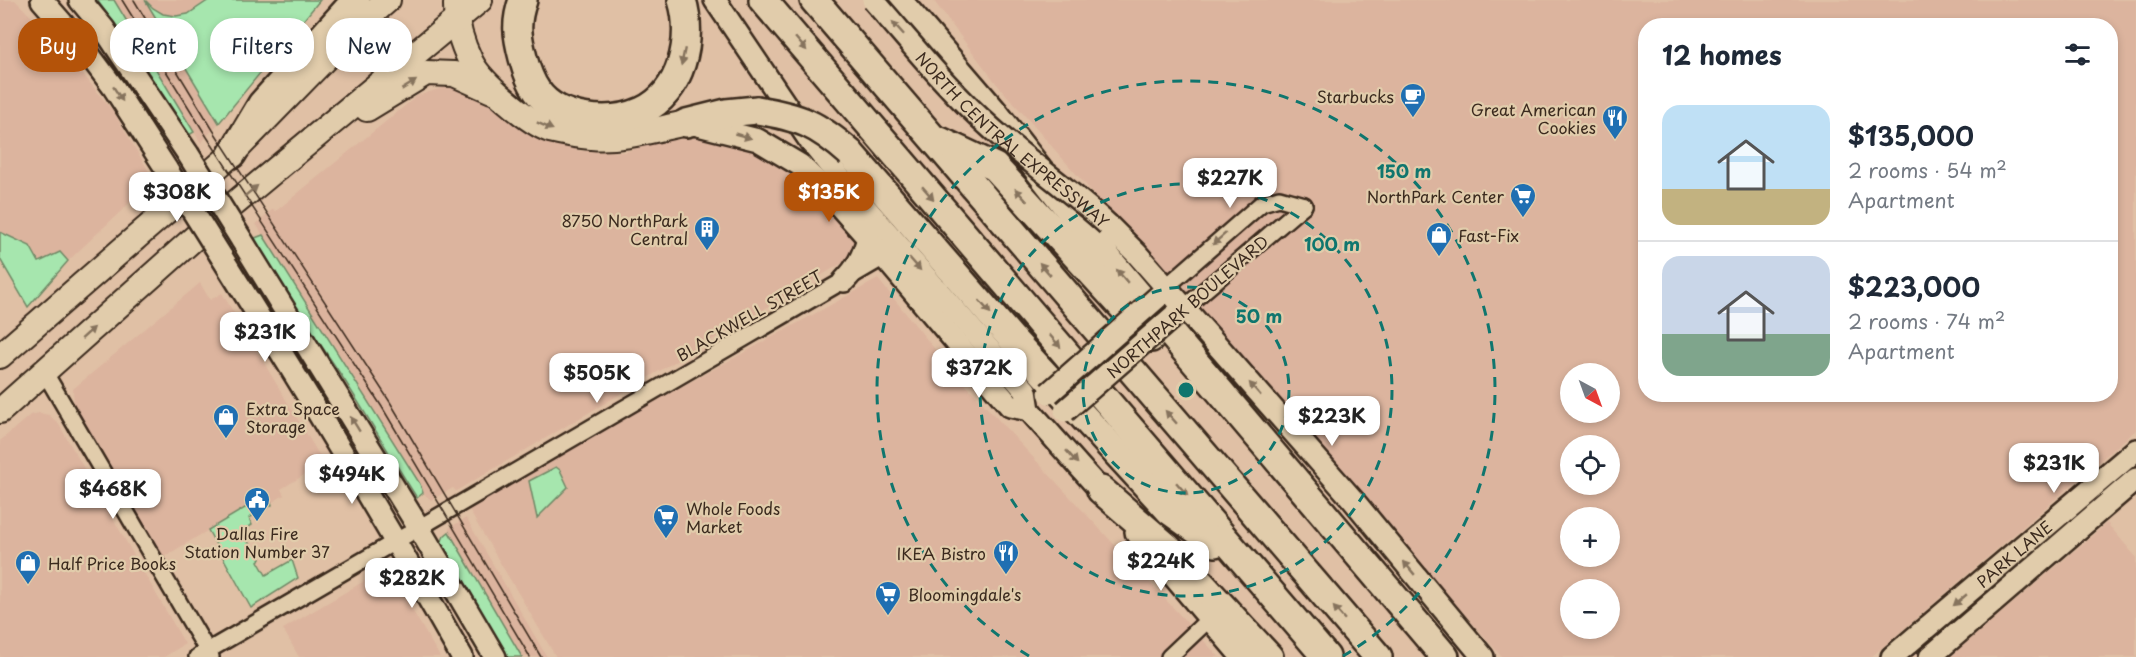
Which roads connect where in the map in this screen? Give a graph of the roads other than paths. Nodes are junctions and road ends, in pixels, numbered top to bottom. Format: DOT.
graph roads {
  1 [pos="42,0"];
  2 [pos="80,0"];
  3 [pos="339,0"];
  4 [pos="356,0"];
  5 [pos="388,0"];
  6 [pos="480,0"];
  7 [pos="522,0"];
  8 [pos="682,0"];
  9 [pos="715,0"];
  10 [pos="763,0"];
  11 [pos="814,0"];
  12 [pos="873,0"];
  13 [pos="897,0"];
  14 [pos="920,0"];
  15 [pos="456,9"];
  16 [pos="498,92"];
  17 [pos="262,104"];
  18 [pos="995,114"];
  19 [pos="686,123"];
  20 [pos="321,134"];
  21 [pos="931,137"];
  22 [pos="232,154"];
  23 [pos="868,238"];
  24 [pos="884,257"];
  25 [pos="844,281"];
  26 [pos="1163,292"];
  27 [pos="1180,311"];
  28 [pos="0,356"];
  29 [pos="45,373"];
  30 [pos="0,411"];
  31 [pos="1036,417"];
  32 [pos="2136,450"];
  33 [pos="2136,480"];
  34 [pos="1101,490"];
  35 [pos="419,528"];
  36 [pos="2036,535"];
  37 [pos="397,541"];
  38 [pos="2052,552"];
  39 [pos="1248,566"];
  40 [pos="1209,619"];
  41 [pos="205,655"];
  42 [pos="462,657"];
  43 [pos="495,657"];
  44 [pos="1169,657"];
  45 [pos="1242,657"];
  46 [pos="1269,657"];
  47 [pos="1326,657"];
  48 [pos="1378,657"];
  49 [pos="1434,657"];
  50 [pos="1445,657"];
  51 [pos="1483,657"];
  52 [pos="1892,657"];
  53 [pos="1930,657"];
  1 -- 37 [label="main road, one-way, bridge"];
  35 -- 2 [label="main road, one-way, bridge"];
  3 -- 17 [label="main road"];
  4 -- 17 [label="highway"];
  5 -- 22 [label="main road"];
  6 -- 15 [label="main road"];
  8 -- 7 [label="highway, one-way"];
  9 -- 31 [label="main road, one-way"];
  10 -- 39 [label="highway, one-way"];
  11 -- 21 [label="highway"];
  26 -- 12 [label="main road, NORTH CENTRAL EXPRESSWAY, one-way, bridge"];
  13 -- 18 [label="highway"];
  14 -- 18 [label="highway"];
  15 -- 16 [label="main road"];
  15 -- 20 [label="main road"];
  16 -- 19 [label="main road, one-way"];
  20 -- 16 [label="main road, one-way"];
  17 -- 22 [label="highway"];
  50 -- 18 [label="highway, one-way"];
  19 -- 23 [label="main road, one-way"];
  19 -- 39 [label="highway, one-way, bridge"];
  29 -- 20 [label="main road, one-way"];
  48 -- 21 [label="highway, one-way"];
  49 -- 21 [label="highway, one-way"];
  22 -- 28 [label="main road"];
  23 -- 24 [label="main road"];
  23 -- 25 [label="main road"];
  24 -- 25 [label="street, BLACKWELL STREET"];
  24 -- 31 [label="main road"];
  25 -- 35 [label="street, BLACKWELL STREET"];
  26 -- 27 [label="main road, NORTH CENTRAL EXPRESSWAY"];
  27 -- 26 [label="street, NORTHPARK BOULEVARD, one-way"];
  26 -- 31 [label="main road, NORTHPARK BOULEVARD, bridge"];
  27 -- 31 [label="main road, NORTHPARK BOULEVARD, bridge"];
  51 -- 27 [label="main road, NORTH CENTRAL EXPRESSWAY, one-way"];
  29 -- 30 [label="main road"];
  29 -- 41 [label="street"];
  31 -- 34 [label="main road, one-way"];
  32 -- 36 [label="main road, PARK LANE"];
  33 -- 38 [label="main road, PARK LANE"];
  34 -- 40 [label="main road"];
  34 -- 46 [label="highway"];
  35 -- 37 [label="street, BLACKWELL STREET"];
  35 -- 43 [label="main road"];
  36 -- 38 [label="main road"];
  36 -- 52 [label="main road, PARK LANE, one-way"];
  37 -- 41 [label="street, BLACKWELL STREET"];
  37 -- 42 [label="main road"];
  38 -- 53 [label="main road, PARK LANE"];
  39 -- 47 [label="highway"];
  40 -- 44 [label="street"];
  40 -- 45 [label="main road"];
}
